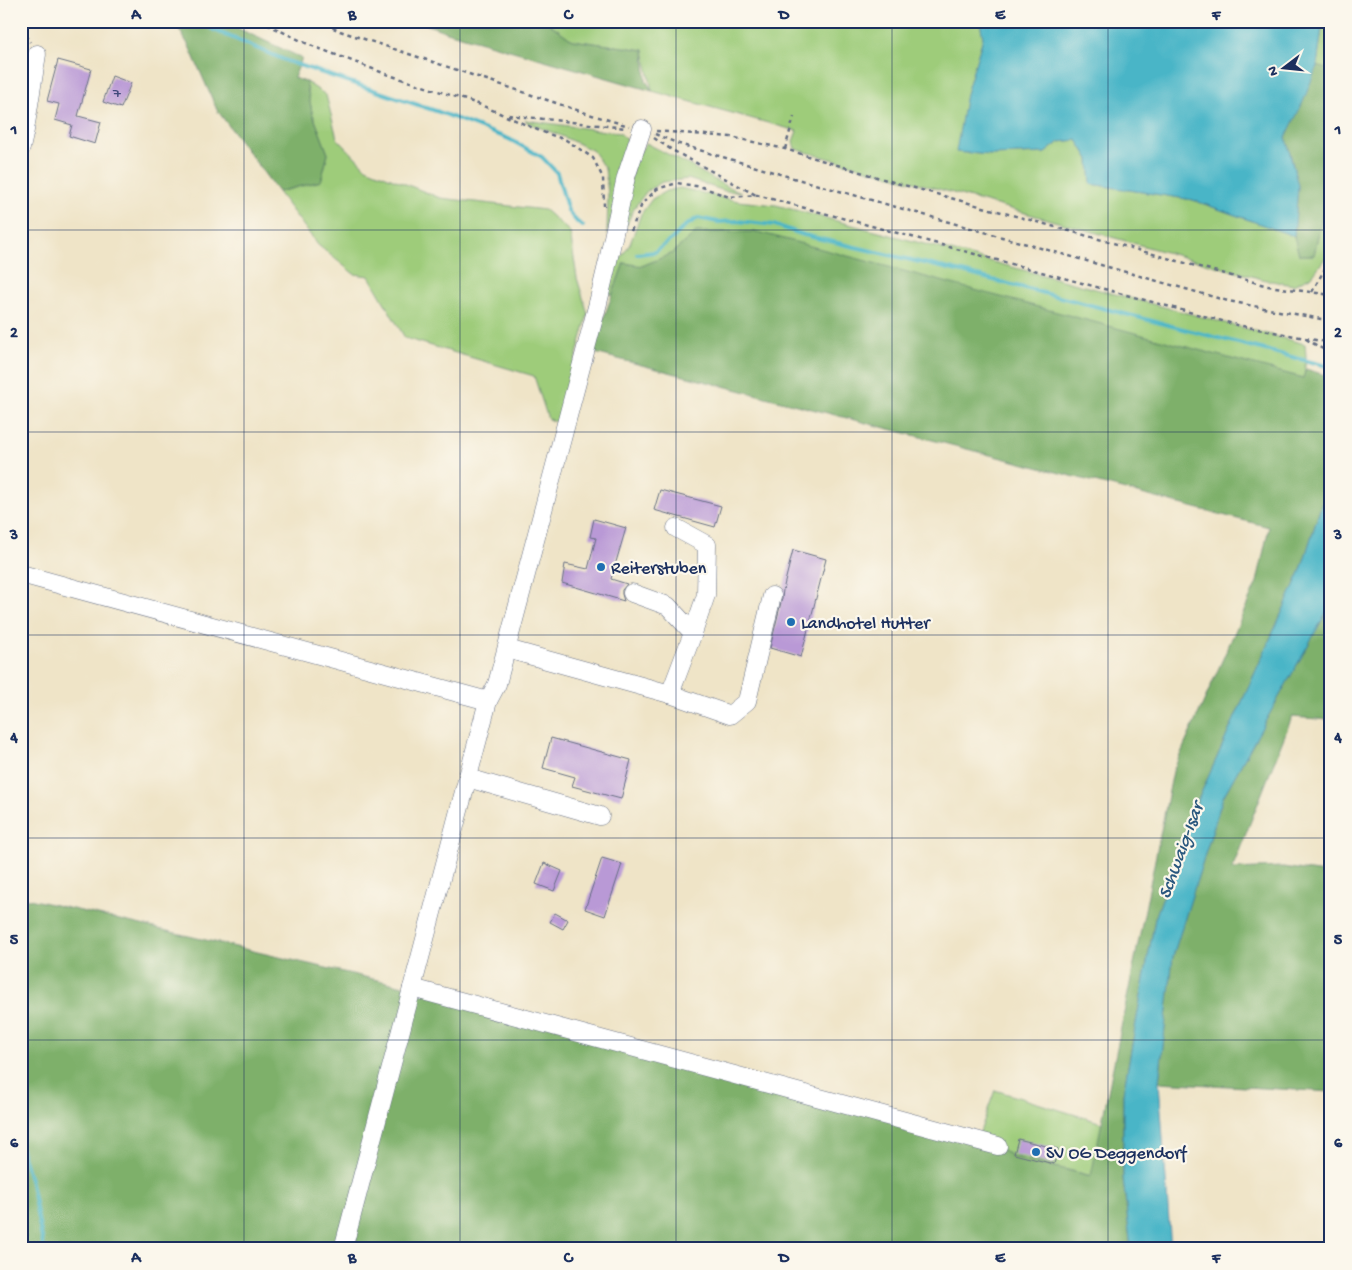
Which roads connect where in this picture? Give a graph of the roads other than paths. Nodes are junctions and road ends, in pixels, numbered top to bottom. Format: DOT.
graph roads {
  1 [pos="37,54"];
  2 [pos="642,129"];
  3 [pos="21,148"];
  4 [pos="676,528"];
  5 [pos="21,574"];
  6 [pos="632,593"];
  7 [pos="772,596"];
  8 [pos="693,633"];
  9 [pos="507,649"];
  10 [pos="670,694"];
  11 [pos="488,701"];
  12 [pos="468,778"];
  13 [pos="600,816"];
  14 [pos="412,988"];
  15 [pos="998,1146"];
  16 [pos="342,1249"];
  1 -- 3 [label="lane"];
  2 -- 9 [label="lane"];
  4 -- 8 [label="lane"];
  5 -- 11 [label="lane"];
  6 -- 8 [label="lane"];
  7 -- 10 [label="lane"];
  8 -- 10 [label="lane"];
  9 -- 10 [label="lane"];
  9 -- 11 [label="lane"];
  11 -- 12 [label="lane"];
  12 -- 13 [label="lane"];
  12 -- 14 [label="lane"];
  14 -- 15 [label="lane"];
  14 -- 16 [label="lane"];
}
